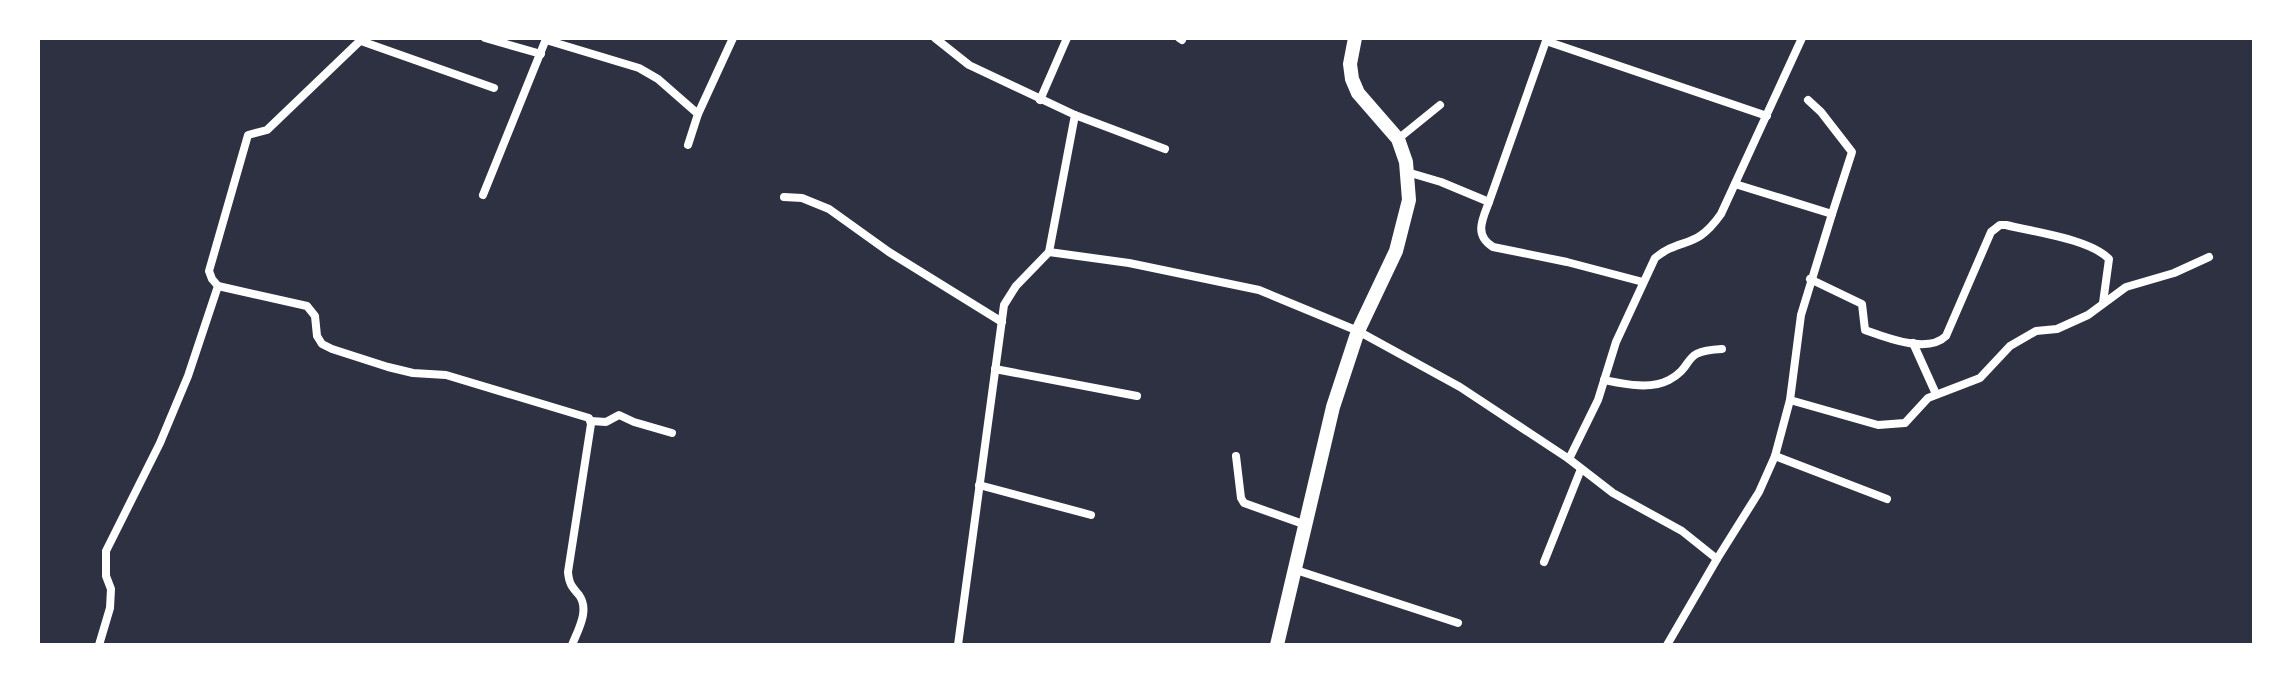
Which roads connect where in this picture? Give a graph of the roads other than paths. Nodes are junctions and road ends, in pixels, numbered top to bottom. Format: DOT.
graph roads {
  1 [pos="485,38"];
  2 [pos="733,38"];
  3 [pos="935,38"];
  4 [pos="1067,38"];
  5 [pos="1355,38"];
  6 [pos="1802,38"];
  7 [pos="546,39"];
  8 [pos="362,40"];
  9 [pos="1547,40"];
  10 [pos="541,54"];
  11 [pos="494,88"];
  12 [pos="1040,100"];
  13 [pos="1808,100"];
  14 [pos="1440,105"];
  15 [pos="698,114"];
  16 [pos="1075,115"];
  17 [pos="1767,116"];
  18 [pos="1398,139"];
  19 [pos="688,145"];
  20 [pos="1165,149"];
  21 [pos="1407,172"];
  22 [pos="1735,184"];
  23 [pos="483,195"];
  24 [pos="784,197"];
  25 [pos="1489,202"];
  26 [pos="1832,214"];
  27 [pos="1049,252"];
  28 [pos="2209,257"];
  29 [pos="1810,279"];
  30 [pos="1643,282"];
  31 [pos="218,286"];
  32 [pos="2103,303"];
  33 [pos="1002,322"];
  34 [pos="1358,331"];
  35 [pos="1913,343"];
  36 [pos="1722,349"];
  37 [pos="995,369"];
  38 [pos="1604,380"];
  39 [pos="1936,394"];
  40 [pos="1137,396"];
  41 [pos="1790,400"];
  42 [pos="591,421"];
  43 [pos="672,433"];
  44 [pos="1236,456"];
  45 [pos="1775,456"];
  46 [pos="1569,459"];
  47 [pos="1581,469"];
  48 [pos="979,485"];
  49 [pos="1887,499"];
  50 [pos="1091,515"];
  51 [pos="1306,525"];
  52 [pos="1717,559"];
  53 [pos="1544,562"];
  54 [pos="1296,570"];
  55 [pos="1458,623"];
  56 [pos="99,645"];
  57 [pos="572,645"];
  58 [pos="958,645"];
  59 [pos="1277,645"];
  60 [pos="1667,645"];
  1 -- 10 [label="street"];
  2 -- 15 [label="street"];
  3 -- 12 [label="street"];
  4 -- 12 [label="street"];
  5 -- 18 [label="main road"];
  6 -- 17 [label="street"];
  7 -- 10 [label="street"];
  7 -- 15 [label="street"];
  8 -- 11 [label="street"];
  8 -- 31 [label="street"];
  9 -- 17 [label="street"];
  9 -- 25 [label="street"];
  10 -- 23 [label="street"];
  12 -- 16 [label="street"];
  13 -- 26 [label="street"];
  14 -- 18 [label="street"];
  15 -- 19 [label="street"];
  16 -- 20 [label="street"];
  16 -- 27 [label="street"];
  17 -- 22 [label="street"];
  18 -- 21 [label="main road"];
  21 -- 25 [label="street"];
  21 -- 34 [label="main road"];
  22 -- 26 [label="street"];
  22 -- 30 [label="street"];
  24 -- 33 [label="street"];
  25 -- 30 [label="street"];
  26 -- 29 [label="street"];
  27 -- 33 [label="street"];
  27 -- 34 [label="street"];
  28 -- 32 [label="street"];
  29 -- 35 [label="street"];
  29 -- 41 [label="street"];
  30 -- 38 [label="street"];
  31 -- 42 [label="street"];
  31 -- 56 [label="street"];
  32 -- 35 [label="street"];
  32 -- 39 [label="street"];
  33 -- 37 [label="street"];
  34 -- 46 [label="street"];
  34 -- 51 [label="main road"];
  35 -- 39 [label="street"];
  36 -- 38 [label="street"];
  37 -- 40 [label="street"];
  37 -- 48 [label="street"];
  38 -- 46 [label="street"];
  39 -- 41 [label="street"];
  41 -- 45 [label="street"];
  42 -- 43 [label="street"];
  42 -- 57 [label="street"];
  44 -- 51 [label="street"];
  45 -- 49 [label="street"];
  45 -- 52 [label="street"];
  46 -- 47 [label="street"];
  47 -- 52 [label="street"];
  47 -- 53 [label="street"];
  48 -- 50 [label="street"];
  48 -- 58 [label="street"];
  51 -- 54 [label="main road"];
  52 -- 60 [label="street"];
  54 -- 55 [label="street"];
  54 -- 59 [label="main road"];
}
